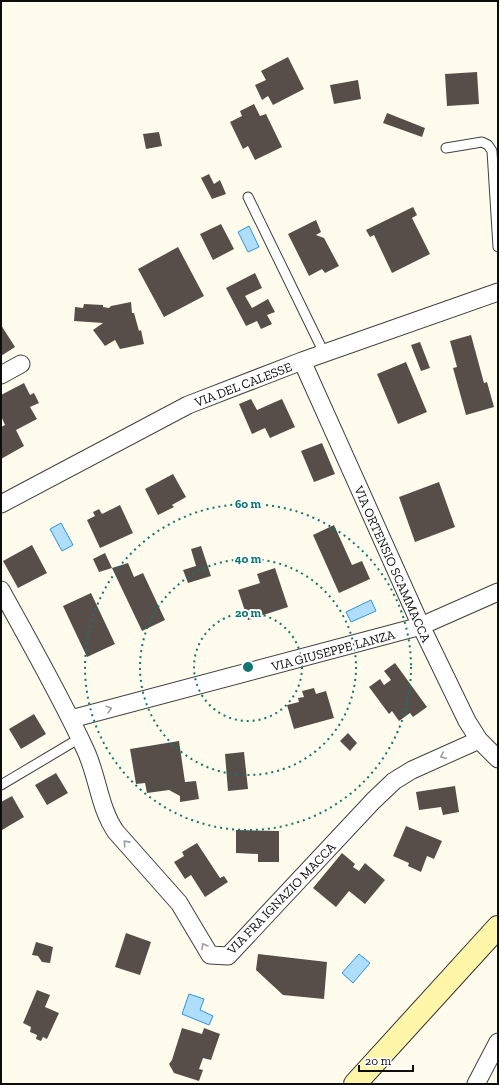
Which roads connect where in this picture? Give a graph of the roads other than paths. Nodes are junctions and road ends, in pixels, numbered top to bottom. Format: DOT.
graph roads {
  1 [pos="446,148"];
  2 [pos="248,197"];
  3 [pos="498,246"];
  4 [pos="498,292"];
  5 [pos="324,353"];
  6 [pos="302,361"];
  7 [pos="21,364"];
  8 [pos="1,375"];
  9 [pos="1,504"];
  10 [pos="1,590"];
  11 [pos="498,592"];
  12 [pos="421,626"];
  13 [pos="71,718"];
  14 [pos="80,738"];
  15 [pos="479,740"];
  16 [pos="498,759"];
  17 [pos="1,785"];
  18 [pos="498,927"];
  19 [pos="498,1042"];
  20 [pos="355,1084"];
  21 [pos="476,1084"];
  1 -- 3 [label="lane"];
  2 -- 5 [label="lane"];
  4 -- 5 [label="street, VIA DEL CALESSE"];
  5 -- 6 [label="street, VIA DEL CALESSE"];
  6 -- 9 [label="street, VIA DEL CALESSE"];
  6 -- 12 [label="street, VIA ORTENSIO SCAMMACCA"];
  7 -- 8 [label="street"];
  10 -- 13 [label="street, VIA FRA IGNAZIO MACCA"];
  11 -- 12 [label="street, VIA GIUSEPPE LANZA"];
  13 -- 12 [label="street, VIA GIUSEPPE LANZA, one-way"];
  12 -- 15 [label="street, VIA ORTENSIO SCAMMACCA"];
  13 -- 14 [label="street, VIA FRA IGNAZIO MACCA"];
  15 -- 14 [label="street, VIA FRA IGNAZIO MACCA, one-way"];
  14 -- 17 [label="lane"];
  15 -- 16 [label="street, VIA ORTENSIO SCAMMACCA"];
  18 -- 20 [label="main road"];
  19 -- 21 [label="street"];
}
